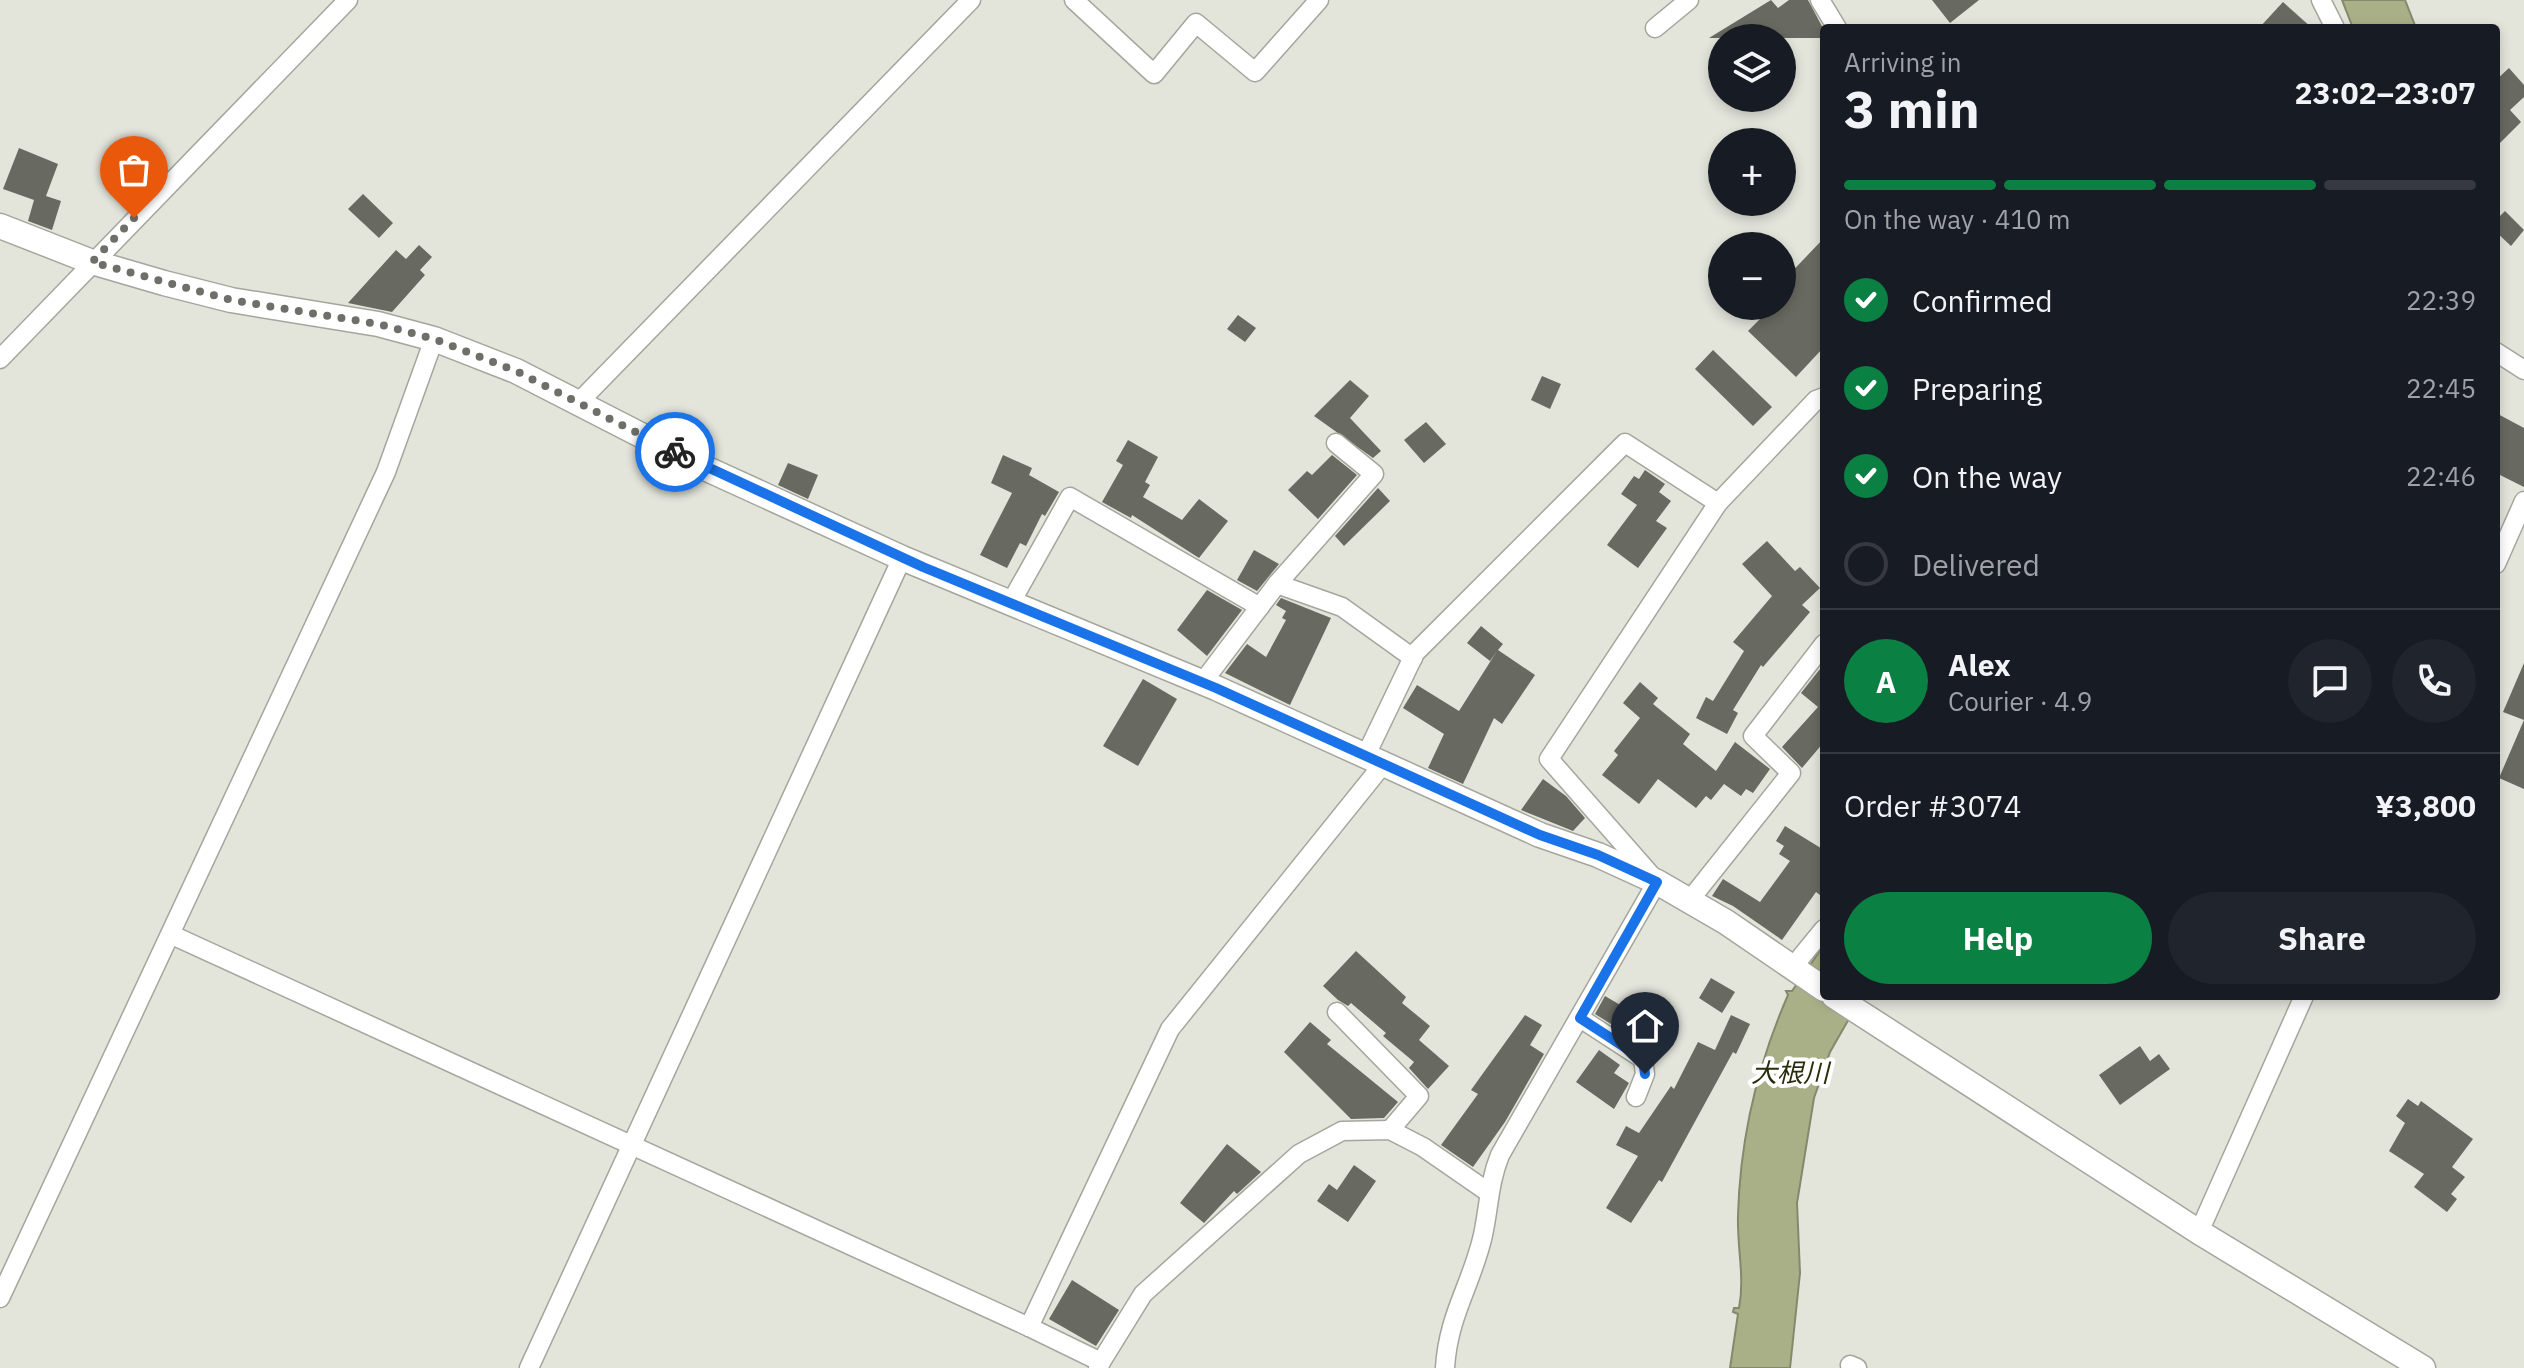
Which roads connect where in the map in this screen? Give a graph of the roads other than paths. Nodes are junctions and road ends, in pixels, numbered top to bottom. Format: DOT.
graph roads {
  1 [pos="348,0"];
  2 [pos="971,0"];
  3 [pos="1074,0"];
  4 [pos="1319,0"];
  5 [pos="1689,0"];
  6 [pos="1820,0"];
  7 [pos="2321,0"];
  8 [pos="1835,24"];
  9 [pos="2333,24"];
  10 [pos="1655,28"];
  11 [pos="0,226"];
  12 [pos="92,262"];
  13 [pos="434,339"];
  14 [pos="2500,355"];
  15 [pos="0,359"];
  16 [pos="2524,370"];
  17 [pos="1820,398"];
  18 [pos="578,403"];
  19 [pos="1336,443"];
  20 [pos="2524,501"];
  21 [pos="1718,503"];
  22 [pos="2500,555"];
  23 [pos="902,558"];
  24 [pos="1277,584"];
  25 [pos="1010,604"];
  26 [pos="1260,607"];
  27 [pos="1820,649"];
  28 [pos="1413,658"];
  29 [pos="1202,683"];
  30 [pos="1375,759"];
  31 [pos="1657,882"];
  32 [pos="1689,901"];
  33 [pos="1820,934"];
  34 [pos="172,935"];
  35 [pos="1792,968"];
  36 [pos="1820,986"];
  37 [pos="1840,1000"];
  38 [pos="2302,1000"];
  39 [pos="1337,1012"];
  40 [pos="1580,1018"];
  41 [pos="1636,1097"];
  42 [pos="1390,1130"];
  43 [pos="631,1143"];
  44 [pos="1488,1192"];
  45 [pos="2199,1232"];
  46 [pos="0,1298"];
  47 [pos="1029,1327"];
  48 [pos="1099,1365"];
  49 [pos="529,1368"];
  50 [pos="1445,1368"];
  51 [pos="2423,1368"];
  1 -- 12 [label="street"];
  2 -- 18 [label="street"];
  3 -- 4 [label="street"];
  5 -- 10 [label="street"];
  6 -- 8 [label="street"];
  7 -- 9 [label="street"];
  11 -- 12 [label="street"];
  12 -- 13 [label="street"];
  12 -- 15 [label="street"];
  13 -- 18 [label="street"];
  13 -- 34 [label="street"];
  14 -- 16 [label="street"];
  17 -- 21 [label="street"];
  18 -- 23 [label="street"];
  19 -- 24 [label="street"];
  20 -- 22 [label="street"];
  21 -- 28 [label="street"];
  21 -- 31 [label="street"];
  23 -- 25 [label="street"];
  23 -- 43 [label="street"];
  24 -- 26 [label="street"];
  24 -- 28 [label="street"];
  25 -- 26 [label="street"];
  25 -- 29 [label="street"];
  26 -- 29 [label="street"];
  27 -- 32 [label="street"];
  28 -- 30 [label="street"];
  29 -- 30 [label="street"];
  30 -- 31 [label="street"];
  30 -- 47 [label="street"];
  31 -- 32 [label="street"];
  31 -- 40 [label="street"];
  32 -- 35 [label="street"];
  33 -- 35 [label="street"];
  34 -- 43 [label="street"];
  34 -- 46 [label="street"];
  35 -- 36 [label="street"];
  37 -- 45 [label="street"];
  38 -- 45 [label="street"];
  39 -- 42 [label="street"];
  40 -- 41 [label="street"];
  40 -- 44 [label="street"];
  42 -- 44 [label="street"];
  42 -- 48 [label="street"];
  43 -- 47 [label="street"];
  43 -- 49 [label="street"];
  44 -- 50 [label="street"];
  45 -- 51 [label="street"];
  47 -- 48 [label="street"];
}
